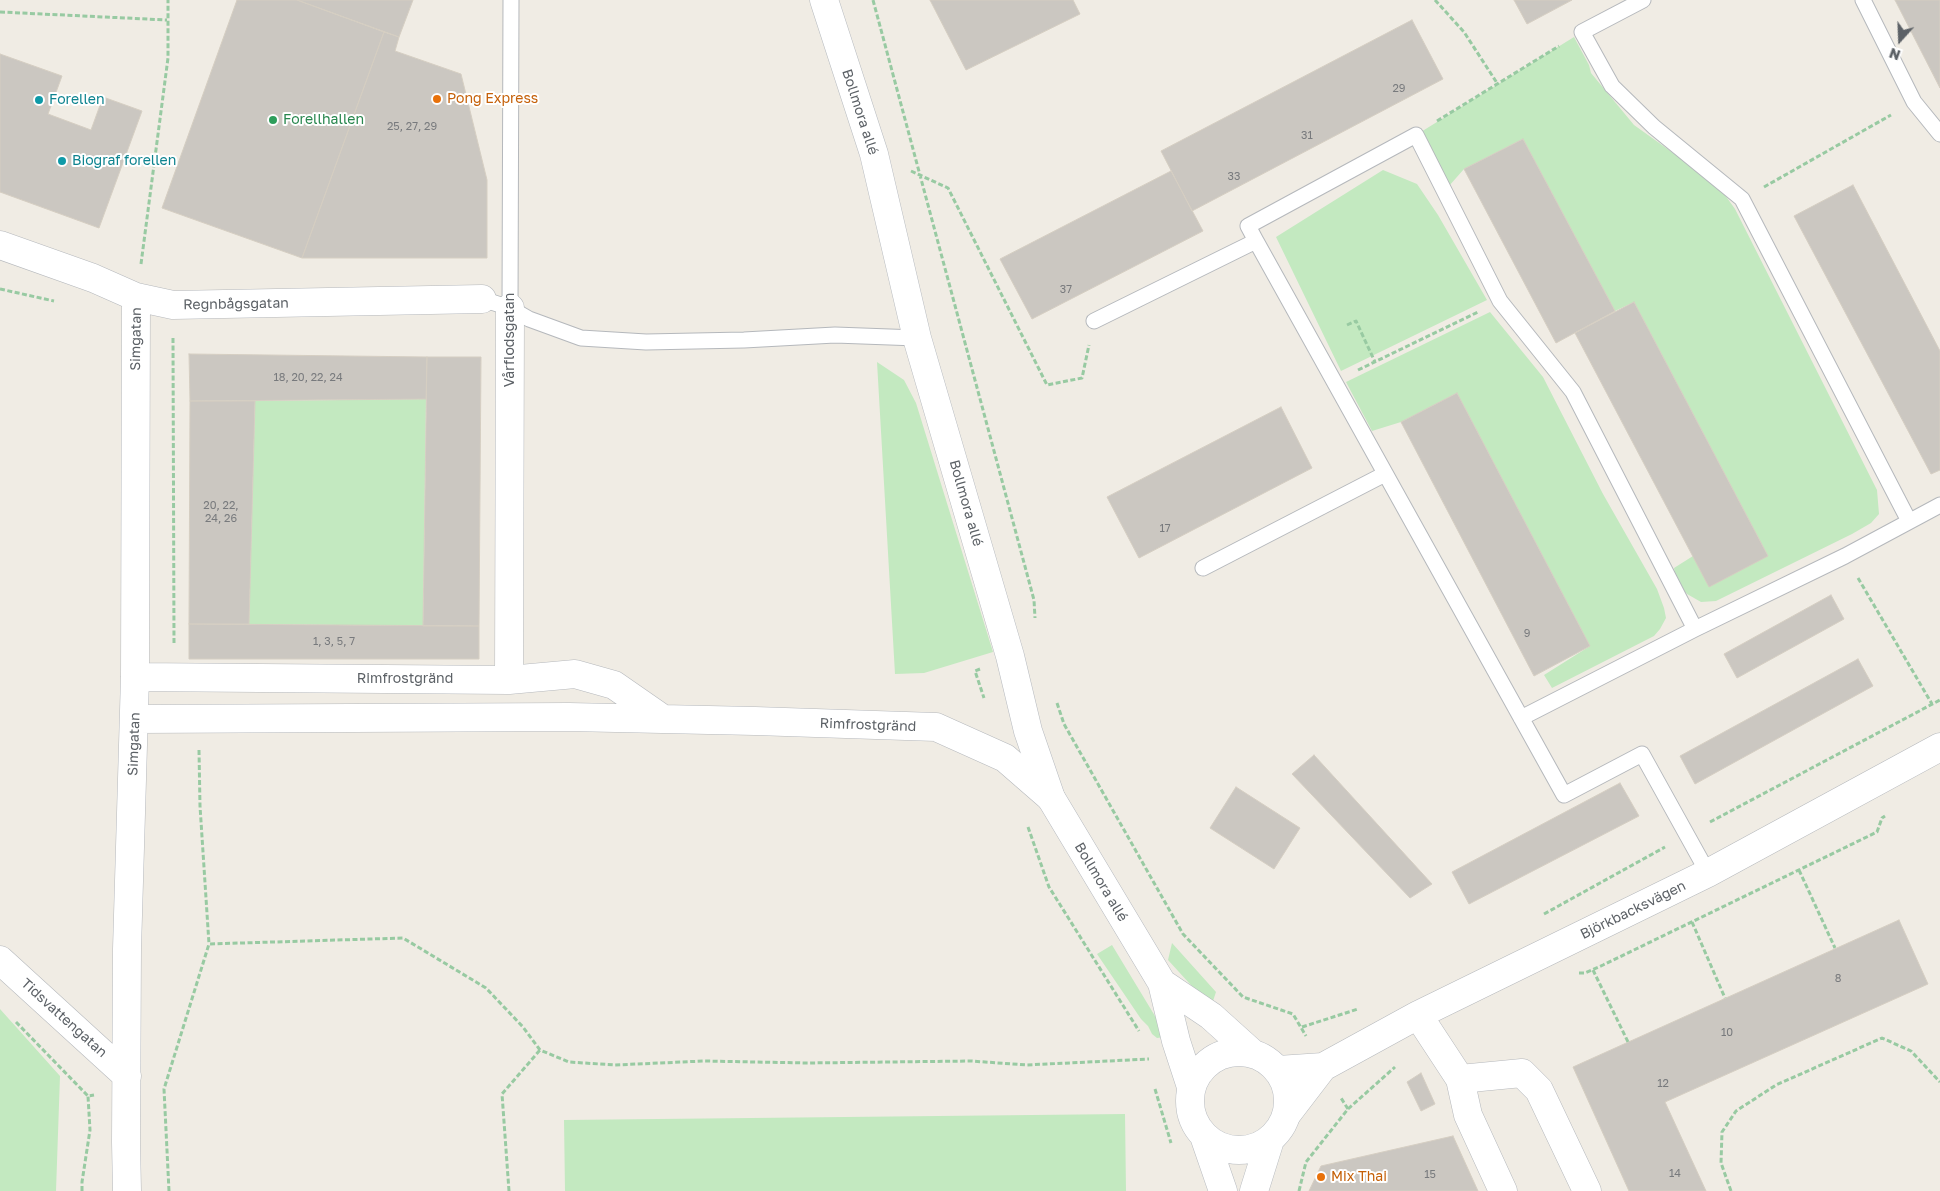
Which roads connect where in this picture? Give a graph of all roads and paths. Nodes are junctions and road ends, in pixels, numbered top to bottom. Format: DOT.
graph roads {
  1 [pos="168,0"];
  2 [pos="511,0"];
  3 [pos="824,0"];
  4 [pos="873,0"];
  5 [pos="1434,0"];
  6 [pos="1643,0"];
  7 [pos="1863,0"];
  8 [pos="0,12"];
  9 [pos="166,20"];
  10 [pos="1582,32"];
  11 [pos="1497,83"];
  12 [pos="1914,102"];
  13 [pos="1940,134"];
  14 [pos="1416,135"];
  15 [pos="874,154"];
  16 [pos="921,175"];
  17 [pos="1742,199"];
  18 [pos="1256,242"];
  19 [pos="0,245"];
  20 [pos="136,297"];
  21 [pos="482,299"];
  22 [pos="1500,301"];
  23 [pos="510,308"];
  24 [pos="1094,321"];
  25 [pos="1347,325"];
  26 [pos="173,331"];
  27 [pos="917,338"];
  28 [pos="1376,362"];
  29 [pos="1334,382"];
  30 [pos="1385,474"];
  31 [pos="1940,505"];
  32 [pos="1909,521"];
  33 [pos="1845,556"];
  34 [pos="1203,568"];
  35 [pos="1035,619"];
  36 [pos="1695,629"];
  37 [pos="174,644"];
  38 [pos="135,677"];
  39 [pos="509,680"];
  40 [pos="1054,696"];
  41 [pos="1940,700"];
  42 [pos="1932,704"];
  43 [pos="1521,718"];
  44 [pos="134,719"];
  45 [pos="663,719"];
  46 [pos="198,740"];
  47 [pos="1940,747"];
  48 [pos="1051,798"];
  49 [pos="1686,835"];
  50 [pos="1799,870"];
  51 [pos="1708,873"];
  52 [pos="1538,918"];
  53 [pos="1692,922"];
  54 [pos="209,944"];
  55 [pos="1835,948"];
  56 [pos="0,960"];
  57 [pos="1593,970"];
  58 [pos="1162,983"];
  59 [pos="1725,998"];
  60 [pos="1361,1008"];
  61 [pos="1418,1015"];
  62 [pos="14,1019"];
  63 [pos="1302,1027"];
  64 [pos="1628,1042"];
  65 [pos="540,1050"];
  66 [pos="1251,1052"];
  67 [pos="1155,1057"];
  68 [pos="1147,1059"];
  69 [pos="1149,1066"];
  70 [pos="1324,1067"];
  71 [pos="1278,1070"];
  72 [pos="127,1076"];
  73 [pos="1460,1079"];
  74 [pos="1940,1082"];
  75 [pos="1153,1084"];
  76 [pos="1191,1087"];
  77 [pos="88,1096"];
  78 [pos="1287,1114"];
  79 [pos="1204,1136"];
  80 [pos="1270,1140"];
  81 [pos="1172,1146"];
  82 [pos="127,1191"];
  83 [pos="170,1191"];
  84 [pos="509,1191"];
  85 [pos="1224,1191"];
  86 [pos="1254,1191"];
  87 [pos="1299,1191"];
  88 [pos="1503,1191"];
  89 [pos="1587,1191"];
  90 [pos="1731,1191"];
  1 -- 9 [label="path"];
  2 -- 23 [label="lane, Vårflodsgatan"];
  3 -- 15 [label="street, Bollmora allé"];
  4 -- 16 [label="path"];
  5 -- 11 [label="path"];
  6 -- 10 [label="lane"];
  7 -- 12 [label="lane"];
  8 -- 9 [label="path"];
  9 -- 20 [label="path"];
  10 -- 11 [label="path"];
  10 -- 17 [label="lane"];
  11 -- 14 [label="path"];
  12 -- 13 [label="lane"];
  12 -- 17 [label="path"];
  14 -- 18 [label="lane"];
  14 -- 22 [label="lane"];
  15 -- 16 [label="path"];
  15 -- 27 [label="street, Bollmora allé"];
  16 -- 24 [label="path"];
  16 -- 35 [label="path"];
  17 -- 32 [label="lane"];
  18 -- 24 [label="lane"];
  18 -- 29 [label="lane"];
  19 -- 20 [label="street, Regnbågsgatan"];
  20 -- 21 [label="street, Regnbågsgatan"];
  20 -- 38 [label="street, Simgatan"];
  21 -- 23 [label="lane"];
  22 -- 28 [label="path"];
  22 -- 36 [label="lane"];
  23 -- 27 [label="lane"];
  23 -- 39 [label="street, Vårflodsgatan"];
  25 -- 28 [label="path"];
  26 -- 37 [label="path"];
  27 -- 48 [label="street, Bollmora allé"];
  28 -- 29 [label="path"];
  29 -- 30 [label="lane"];
  30 -- 34 [label="lane"];
  30 -- 43 [label="lane"];
  31 -- 32 [label="lane"];
  32 -- 33 [label="lane"];
  33 -- 36 [label="lane"];
  33 -- 42 [label="path"];
  36 -- 43 [label="lane"];
  38 -- 39 [label="street, Rimfrostgränd"];
  38 -- 44 [label="street, Simgatan"];
  39 -- 45 [label="street, Rimfrostgränd"];
  40 -- 63 [label="path"];
  41 -- 42 [label="path"];
  42 -- 49 [label="path"];
  43 -- 49 [label="lane"];
  44 -- 45 [label="street, Rimfrostgränd"];
  44 -- 72 [label="street, Simgatan"];
  45 -- 48 [label="street, Rimfrostgränd"];
  46 -- 54 [label="path"];
  47 -- 51 [label="street, Björkbacksvägen"];
  48 -- 58 [label="street, Bollmora allé"];
  49 -- 51 [label="lane"];
  49 -- 52 [label="path"];
  50 -- 55 [label="path"];
  51 -- 61 [label="street, Björkbacksvägen"];
  53 -- 59 [label="path"];
  54 -- 65 [label="path"];
  54 -- 83 [label="path"];
  56 -- 72 [label="street, Tidsvattengatan"];
  57 -- 64 [label="path"];
  58 -- 66 [label="street, Bollmora allé"];
  58 -- 76 [label="street, Bollmora allé"];
  60 -- 63 [label="path"];
  61 -- 70 [label="street, Björkbacksvägen"];
  61 -- 73 [label="street"];
  62 -- 77 [label="path"];
  63 -- 70 [label="path"];
  65 -- 68 [label="path"];
  65 -- 84 [label="path"];
  66 -- 71 [label="street, Bollmora allé"];
  66 -- 76 [label="street"];
  67 -- 68 [label="path"];
  68 -- 69 [label="path"];
  70 -- 71 [label="street, Björkbacksvägen"];
  70 -- 78 [label="street, Björkbacksvägen"];
  70 -- 87 [label="path"];
  71 -- 78 [label="street"];
  72 -- 82 [label="street, Simgatan"];
  73 -- 88 [label="street"];
  73 -- 89 [label="street"];
  74 -- 90 [label="path"];
  75 -- 81 [label="path"];
  76 -- 79 [label="street, Bollmora allé"];
  78 -- 80 [label="street"];
  79 -- 80 [label="street"];
  79 -- 85 [label="street, Bollmora allé"];
  80 -- 86 [label="street"];
}
